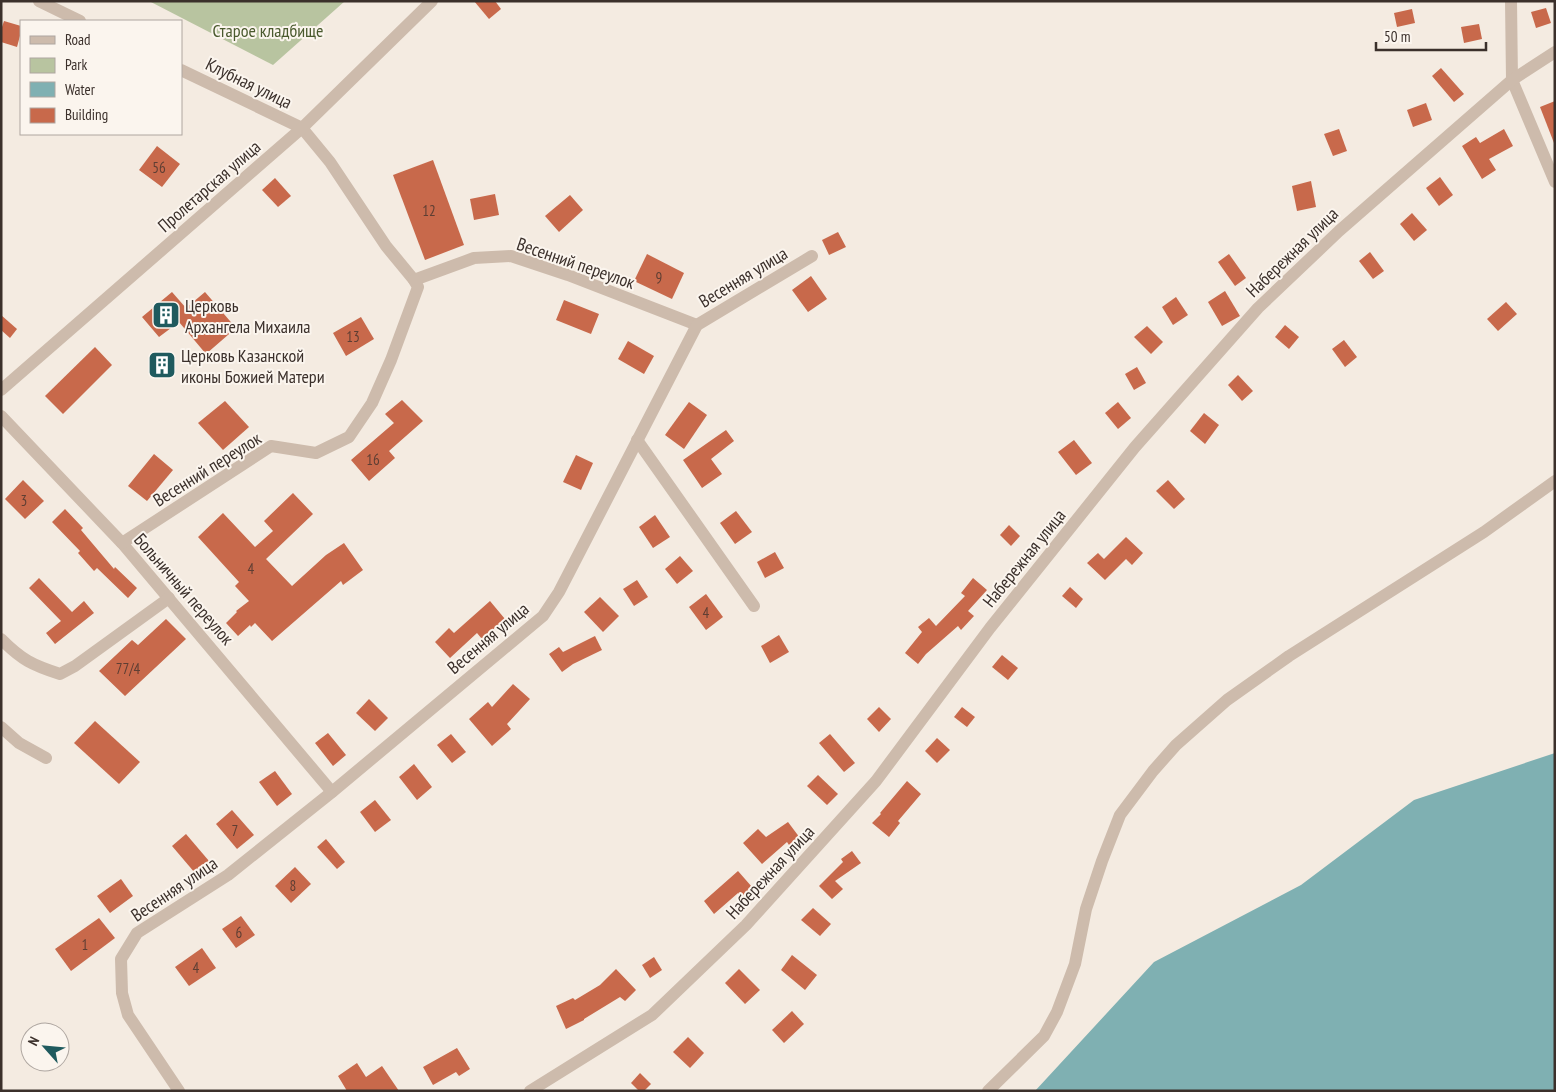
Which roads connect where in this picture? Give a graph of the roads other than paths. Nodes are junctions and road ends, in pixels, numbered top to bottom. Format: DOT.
graph roads {
  1 [pos="39,1"];
  2 [pos="432,1"];
  3 [pos="1511,1"];
  4 [pos="78,20"];
  5 [pos="1555,52"];
  6 [pos="182,70"];
  7 [pos="1512,80"];
  8 [pos="302,128"];
  9 [pos="1555,182"];
  10 [pos="812,256"];
  11 [pos="414,280"];
  12 [pos="697,325"];
  13 [pos="1,390"];
  14 [pos="1,416"];
  15 [pos="637,440"];
  16 [pos="1555,481"];
  17 [pos="122,543"];
  18 [pos="169,598"];
  19 [pos="754,606"];
  20 [pos="1,639"];
  21 [pos="1,727"];
  22 [pos="46,758"];
  23 [pos="332,792"];
  24 [pos="180,1091"];
  25 [pos="530,1091"];
  26 [pos="988,1091"];
  1 -- 4 [label="street"];
  2 -- 8 [label="street, Пролетарская улица"];
  3 -- 7 [label="street"];
  5 -- 7 [label="street, Набережная улица"];
  6 -- 8 [label="street, Клубная улица"];
  7 -- 9 [label="street"];
  7 -- 25 [label="street, Набережная улица"];
  8 -- 11 [label="street"];
  8 -- 13 [label="street, Пролетарская улица"];
  10 -- 12 [label="street, Весенняя улица"];
  11 -- 12 [label="street, Весенний переулок"];
  11 -- 17 [label="street, Весенний переулок"];
  12 -- 15 [label="street, Весенняя улица"];
  14 -- 17 [label="street, Больничный переулок"];
  15 -- 19 [label="street"];
  15 -- 23 [label="street, Весенняя улица"];
  16 -- 26 [label="street"];
  17 -- 18 [label="street, Больничный переулок"];
  18 -- 20 [label="street"];
  18 -- 23 [label="street, Больничный переулок"];
  21 -- 22 [label="street"];
  23 -- 24 [label="street, Весенняя улица"];
}
